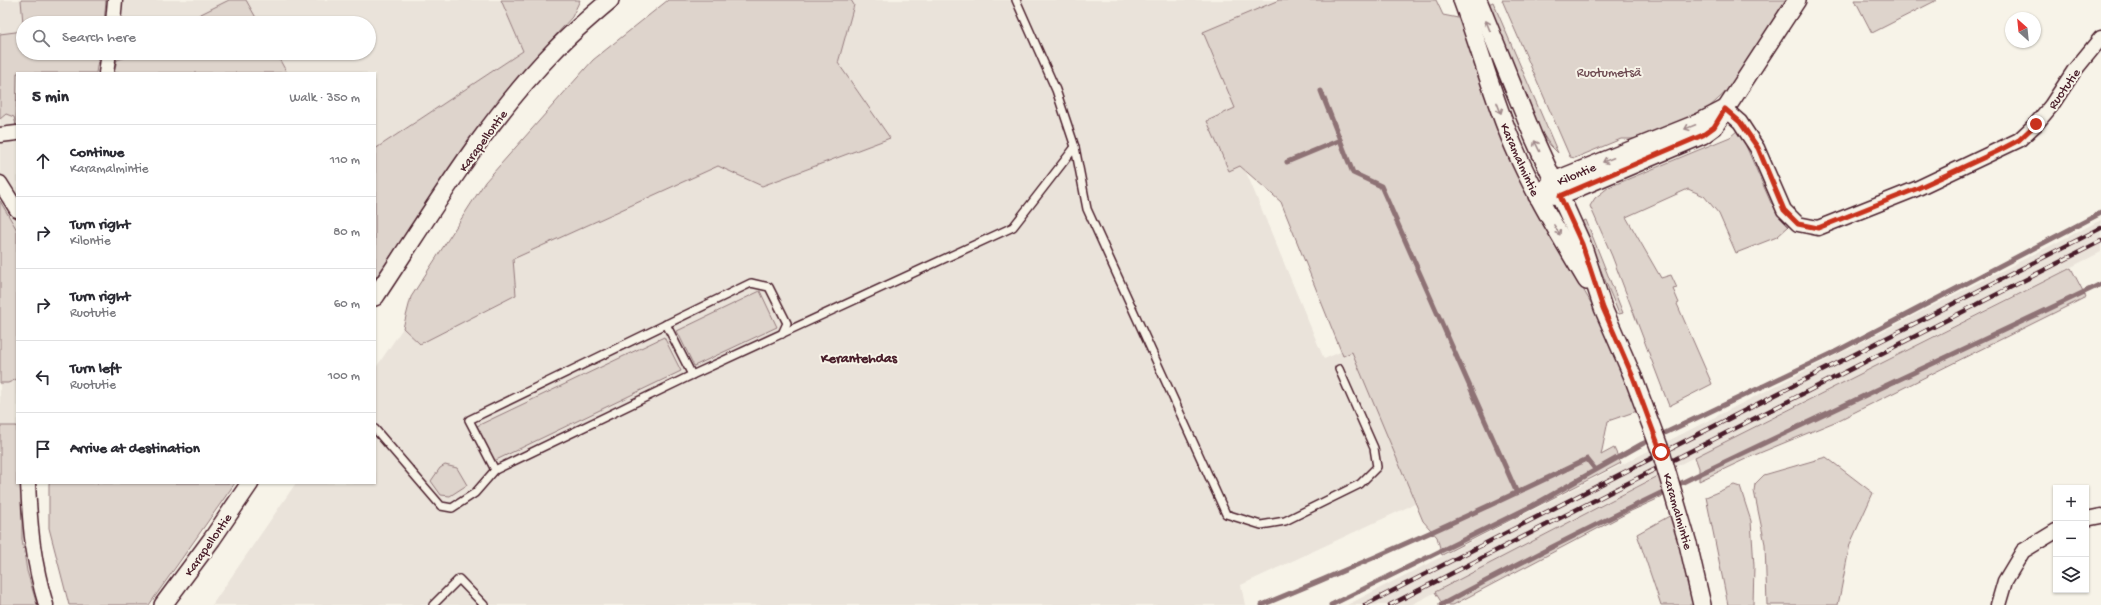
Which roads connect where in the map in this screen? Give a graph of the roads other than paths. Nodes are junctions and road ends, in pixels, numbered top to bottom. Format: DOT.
graph roads {
  1 [pos="115,0"];
  2 [pos="610,0"];
  3 [pos="1016,0"];
  4 [pos="1462,0"];
  5 [pos="1478,0"];
  6 [pos="1797,0"];
  7 [pos="114,16"];
  8 [pos="2101,38"];
  9 [pos="108,60"];
  10 [pos="106,72"];
  11 [pos="1725,109"];
  12 [pos="16,133"];
  13 [pos="0,135"];
  14 [pos="1075,147"];
  15 [pos="0,183"];
  16 [pos="1557,188"];
  17 [pos="1537,196"];
  18 [pos="16,208"];
  19 [pos="376,296"];
  20 [pos="1603,308"];
  21 [pos="666,324"];
  22 [pos="782,334"];
  23 [pos="1339,369"];
  24 [pos="692,375"];
  25 [pos="376,430"];
  26 [pos="495,470"];
  27 [pos="28,484"];
  28 [pos="249,484"];
  29 [pos="2101,516"];
  30 [pos="2089,518"];
  31 [pos="2053,533"];
  32 [pos="46,605"];
  33 [pos="163,605"];
  34 [pos="433,605"];
  35 [pos="484,605"];
  36 [pos="1702,605"];
  37 [pos="1998,605"];
  1 -- 7 [label="street"];
  2 -- 19 [label="street, Karapellontie"];
  3 -- 14 [label="lane"];
  4 -- 17 [label="street, Karamalmintie, one-way"];
  16 -- 5 [label="street, Karamalmintie, one-way"];
  6 -- 11 [label="street, Kilontie"];
  8 -- 11 [label="street, Ruotutie"];
  9 -- 10 [label="street"];
  11 -- 16 [label="street, Kilontie"];
  12 -- 13 [label="street"];
  14 -- 22 [label="lane"];
  14 -- 23 [label="lane"];
  15 -- 18 [label="street"];
  16 -- 17 [label="street, Kilontie"];
  16 -- 20 [label="street, Karamalmintie"];
  17 -- 20 [label="street, Karamalmintie, one-way"];
  20 -- 36 [label="street, Karamalmintie, bridge"];
  21 -- 22 [label="lane"];
  21 -- 24 [label="lane"];
  21 -- 26 [label="lane"];
  22 -- 24 [label="lane"];
  24 -- 26 [label="lane"];
  25 -- 26 [label="lane"];
  27 -- 32 [label="street"];
  28 -- 33 [label="street, Karapellontie"];
  29 -- 30 [label="street"];
  31 -- 37 [label="street"];
  34 -- 35 [label="lane"];
}
